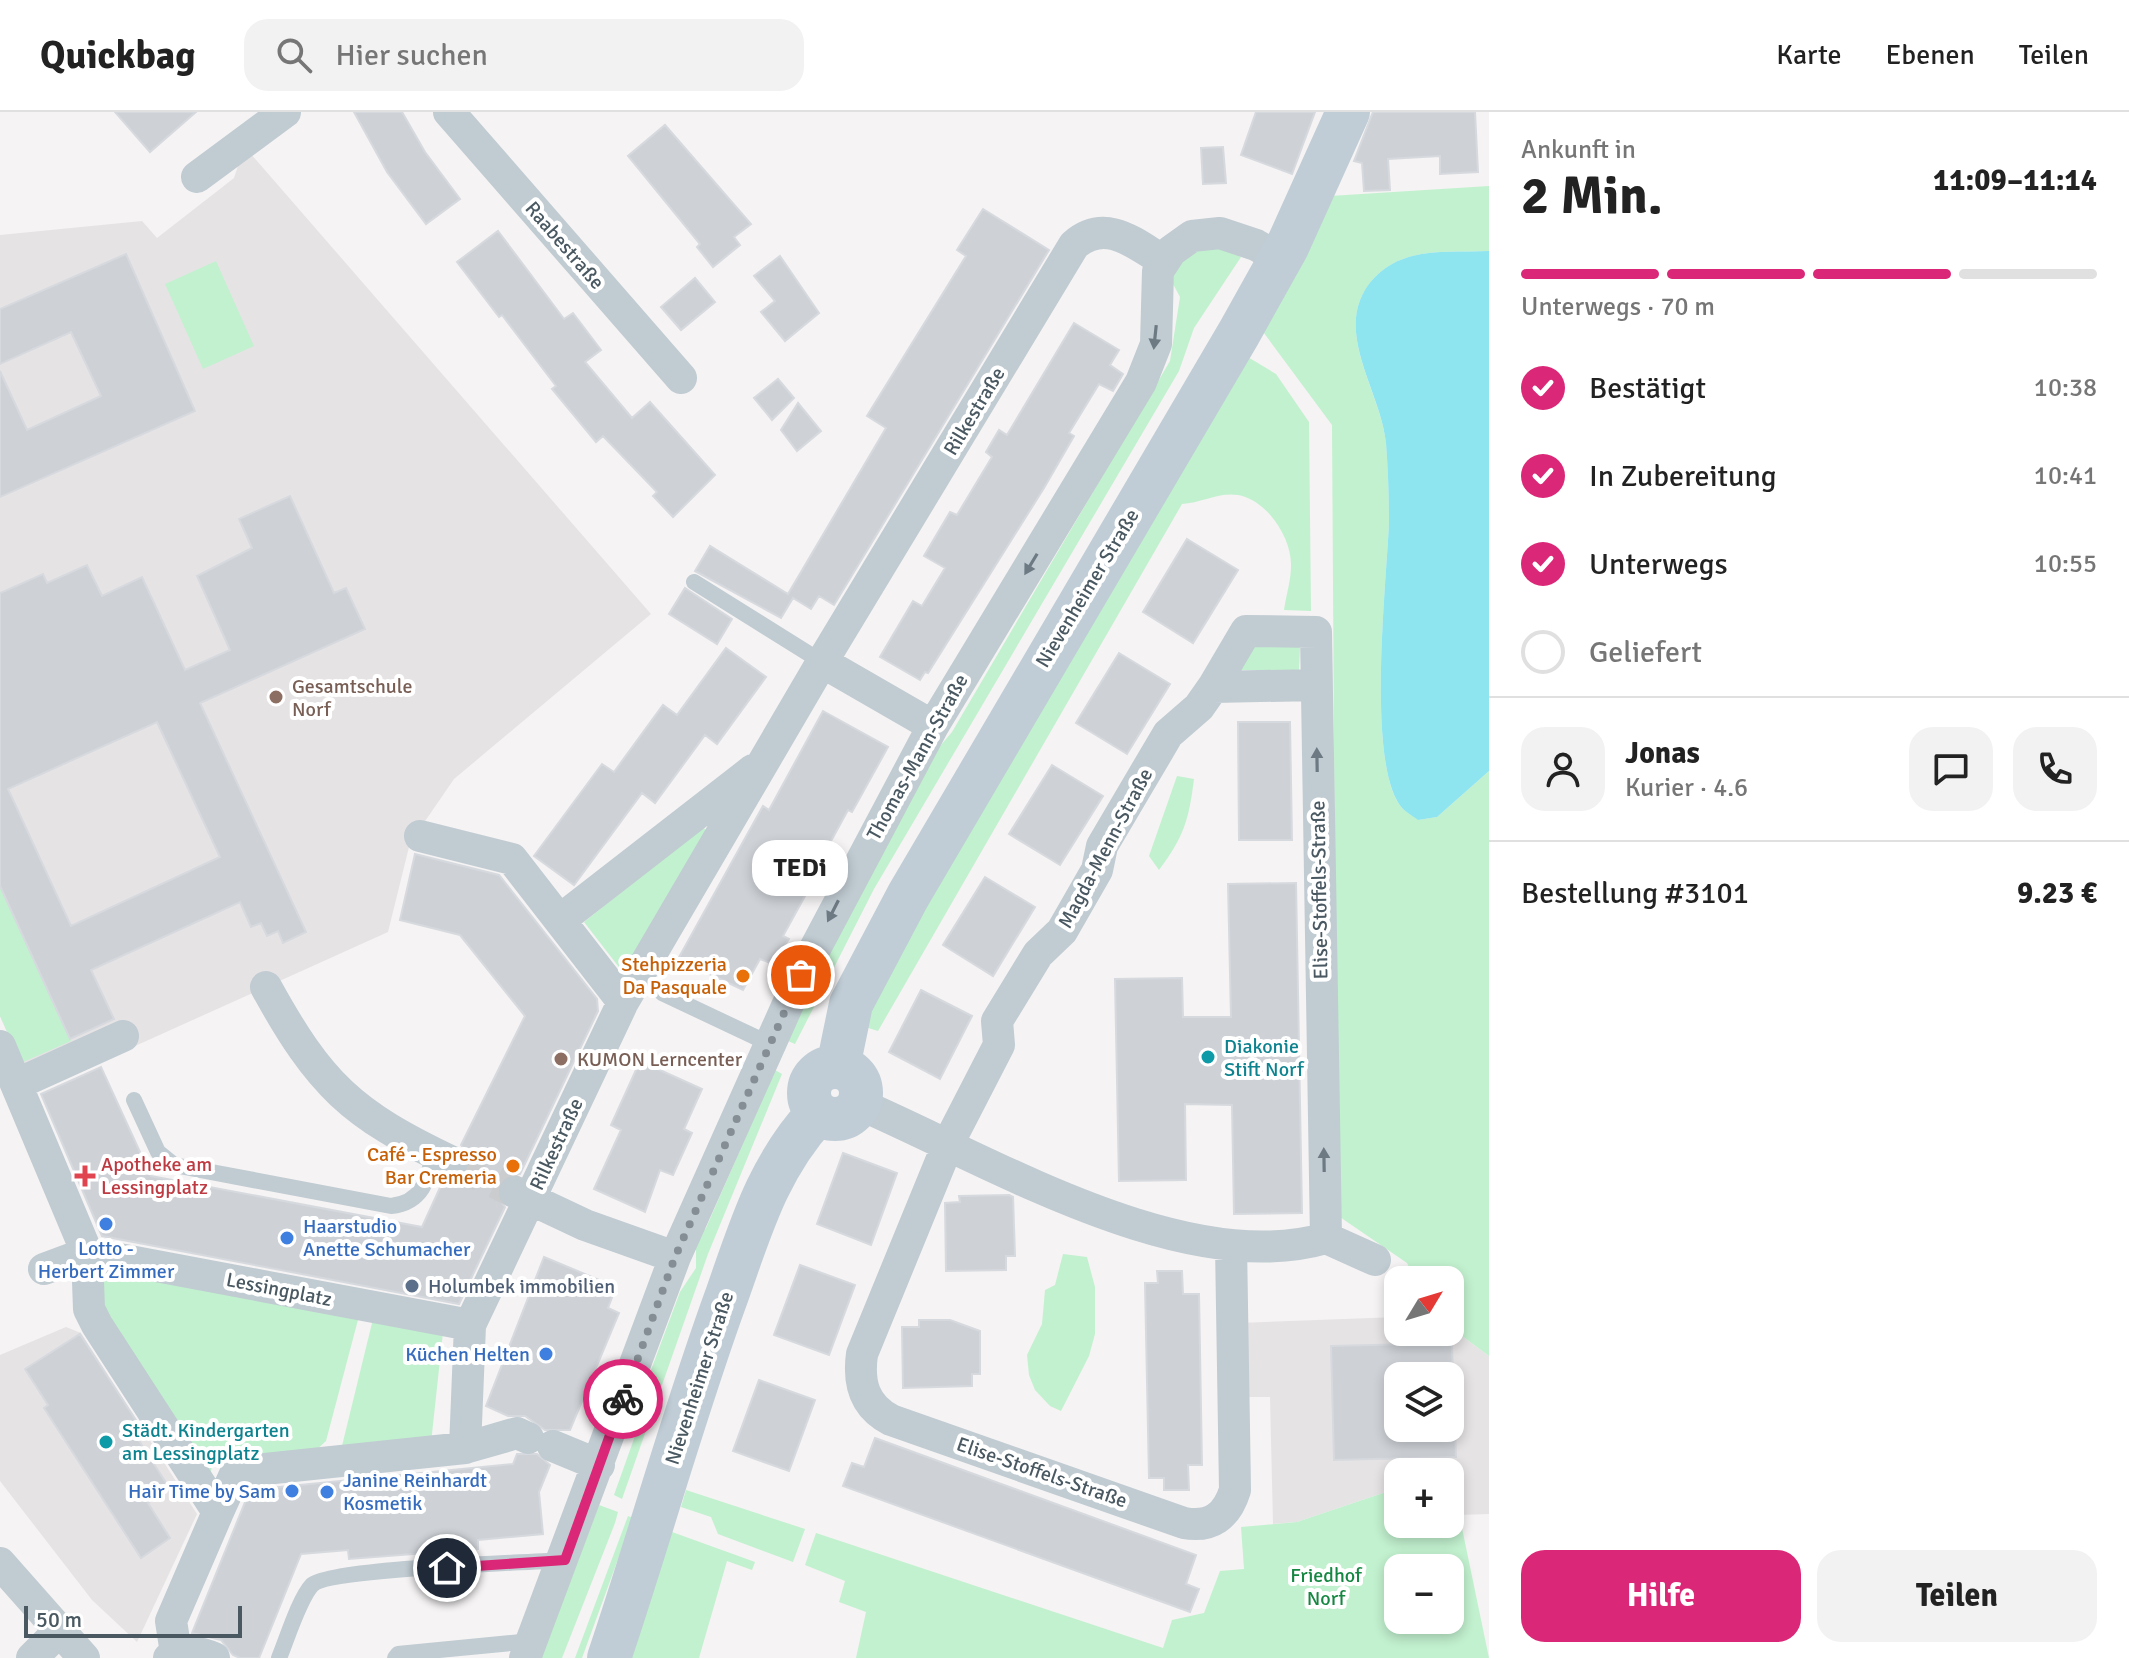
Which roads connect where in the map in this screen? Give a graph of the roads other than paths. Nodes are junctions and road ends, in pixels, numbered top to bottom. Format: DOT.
graph roads {
  1 [pos="285,112"];
  2 [pos="449,112"];
  3 [pos="1348,112"];
  4 [pos="197,177"];
  5 [pos="1280,259"];
  6 [pos="1162,260"];
  7 [pos="681,378"];
  8 [pos="694,582"];
  9 [pos="828,651"];
  10 [pos="1316,685"];
  11 [pos="1213,687"];
  12 [pos="933,726"];
  13 [pos="766,759"];
  14 [pos="420,836"];
  15 [pos="560,920"];
  16 [pos="266,987"];
  17 [pos="662,993"];
  18 [pos="623,1002"];
  19 [pos="123,1036"];
  20 [pos="770,1044"];
  21 [pos="0,1046"];
  22 [pos="17,1084"];
  23 [pos="838,1095"];
  24 [pos="134,1100"];
  25 [pos="948,1144"];
  26 [pos="442,1158"];
  27 [pos="522,1196"];
  28 [pos="1326,1238"];
  29 [pos="1231,1245"];
  30 [pos="87,1253"];
  31 [pos="675,1257"];
  32 [pos="1375,1260"];
  33 [pos="44,1269"];
  34 [pos="470,1325"];
  35 [pos="465,1448"];
  36 [pos="599,1465"];
  37 [pos="218,1512"];
  38 [pos="565,1560"];
  39 [pos="0,1563"];
  40 [pos="58,1632"];
  41 [pos="528,1649"];
  42 [pos="172,1656"];
  43 [pos="32,1658"];
  44 [pos="84,1658"];
  45 [pos="214,1658"];
  46 [pos="279,1658"];
  47 [pos="395,1658"];
  48 [pos="609,1658"];
  1 -- 4 [label="street"];
  2 -- 7 [label="street, Raabestraße"];
  3 -- 5 [label="main road, Nievenheimer Straße"];
  5 -- 6 [label="street"];
  5 -- 23 [label="main road, Nievenheimer Straße"];
  6 -- 9 [label="street, Rilkestraße"];
  6 -- 12 [label="street, Thomas-Mann-Straße, one-way"];
  8 -- 9 [label="lane"];
  9 -- 12 [label="street"];
  9 -- 13 [label="street, Rilkestraße"];
  10 -- 11 [label="street"];
  10 -- 11 [label="street, Magda-Menn-Straße"];
  28 -- 10 [label="street, Elise-Stoffels-Straße, one-way"];
  11 -- 25 [label="street, Magda-Menn-Straße"];
  12 -- 20 [label="street, Thomas-Mann-Straße, one-way"];
  13 -- 15 [label="street, Rilkestraße"];
  13 -- 18 [label="street, Rilkestraße"];
  14 -- 15 [label="street"];
  15 -- 18 [label="street"];
  16 -- 26 [label="street"];
  17 -- 20 [label="lane"];
  18 -- 27 [label="street, Rilkestraße"];
  19 -- 22 [label="street"];
  20 -- 31 [label="street, Thomas-Mann-Straße"];
  21 -- 22 [label="street"];
  22 -- 30 [label="street"];
  23 -- 25 [label="street"];
  23 -- 48 [label="main road, Nievenheimer Straße"];
  24 -- 26 [label="lane"];
  25 -- 29 [label="street"];
  25 -- 29 [label="street, Elise-Stoffels-Straße"];
  27 -- 31 [label="street"];
  27 -- 34 [label="street"];
  28 -- 29 [label="street"];
  28 -- 32 [label="street"];
  30 -- 33 [label="street"];
  30 -- 34 [label="street, Lessingplatz"];
  30 -- 37 [label="street"];
  31 -- 36 [label="street, Thomas-Mann-Straße"];
  34 -- 35 [label="street"];
  35 -- 36 [label="street"];
  35 -- 37 [label="street"];
  36 -- 38 [label="street, Thomas-Mann-Straße"];
  37 -- 42 [label="street"];
  38 -- 41 [label="street, Thomas-Mann-Straße"];
  38 -- 46 [label="lane"];
  39 -- 40 [label="street"];
  40 -- 43 [label="street"];
  40 -- 44 [label="street"];
  41 -- 47 [label="lane"];
  42 -- 45 [label="street"];
}
